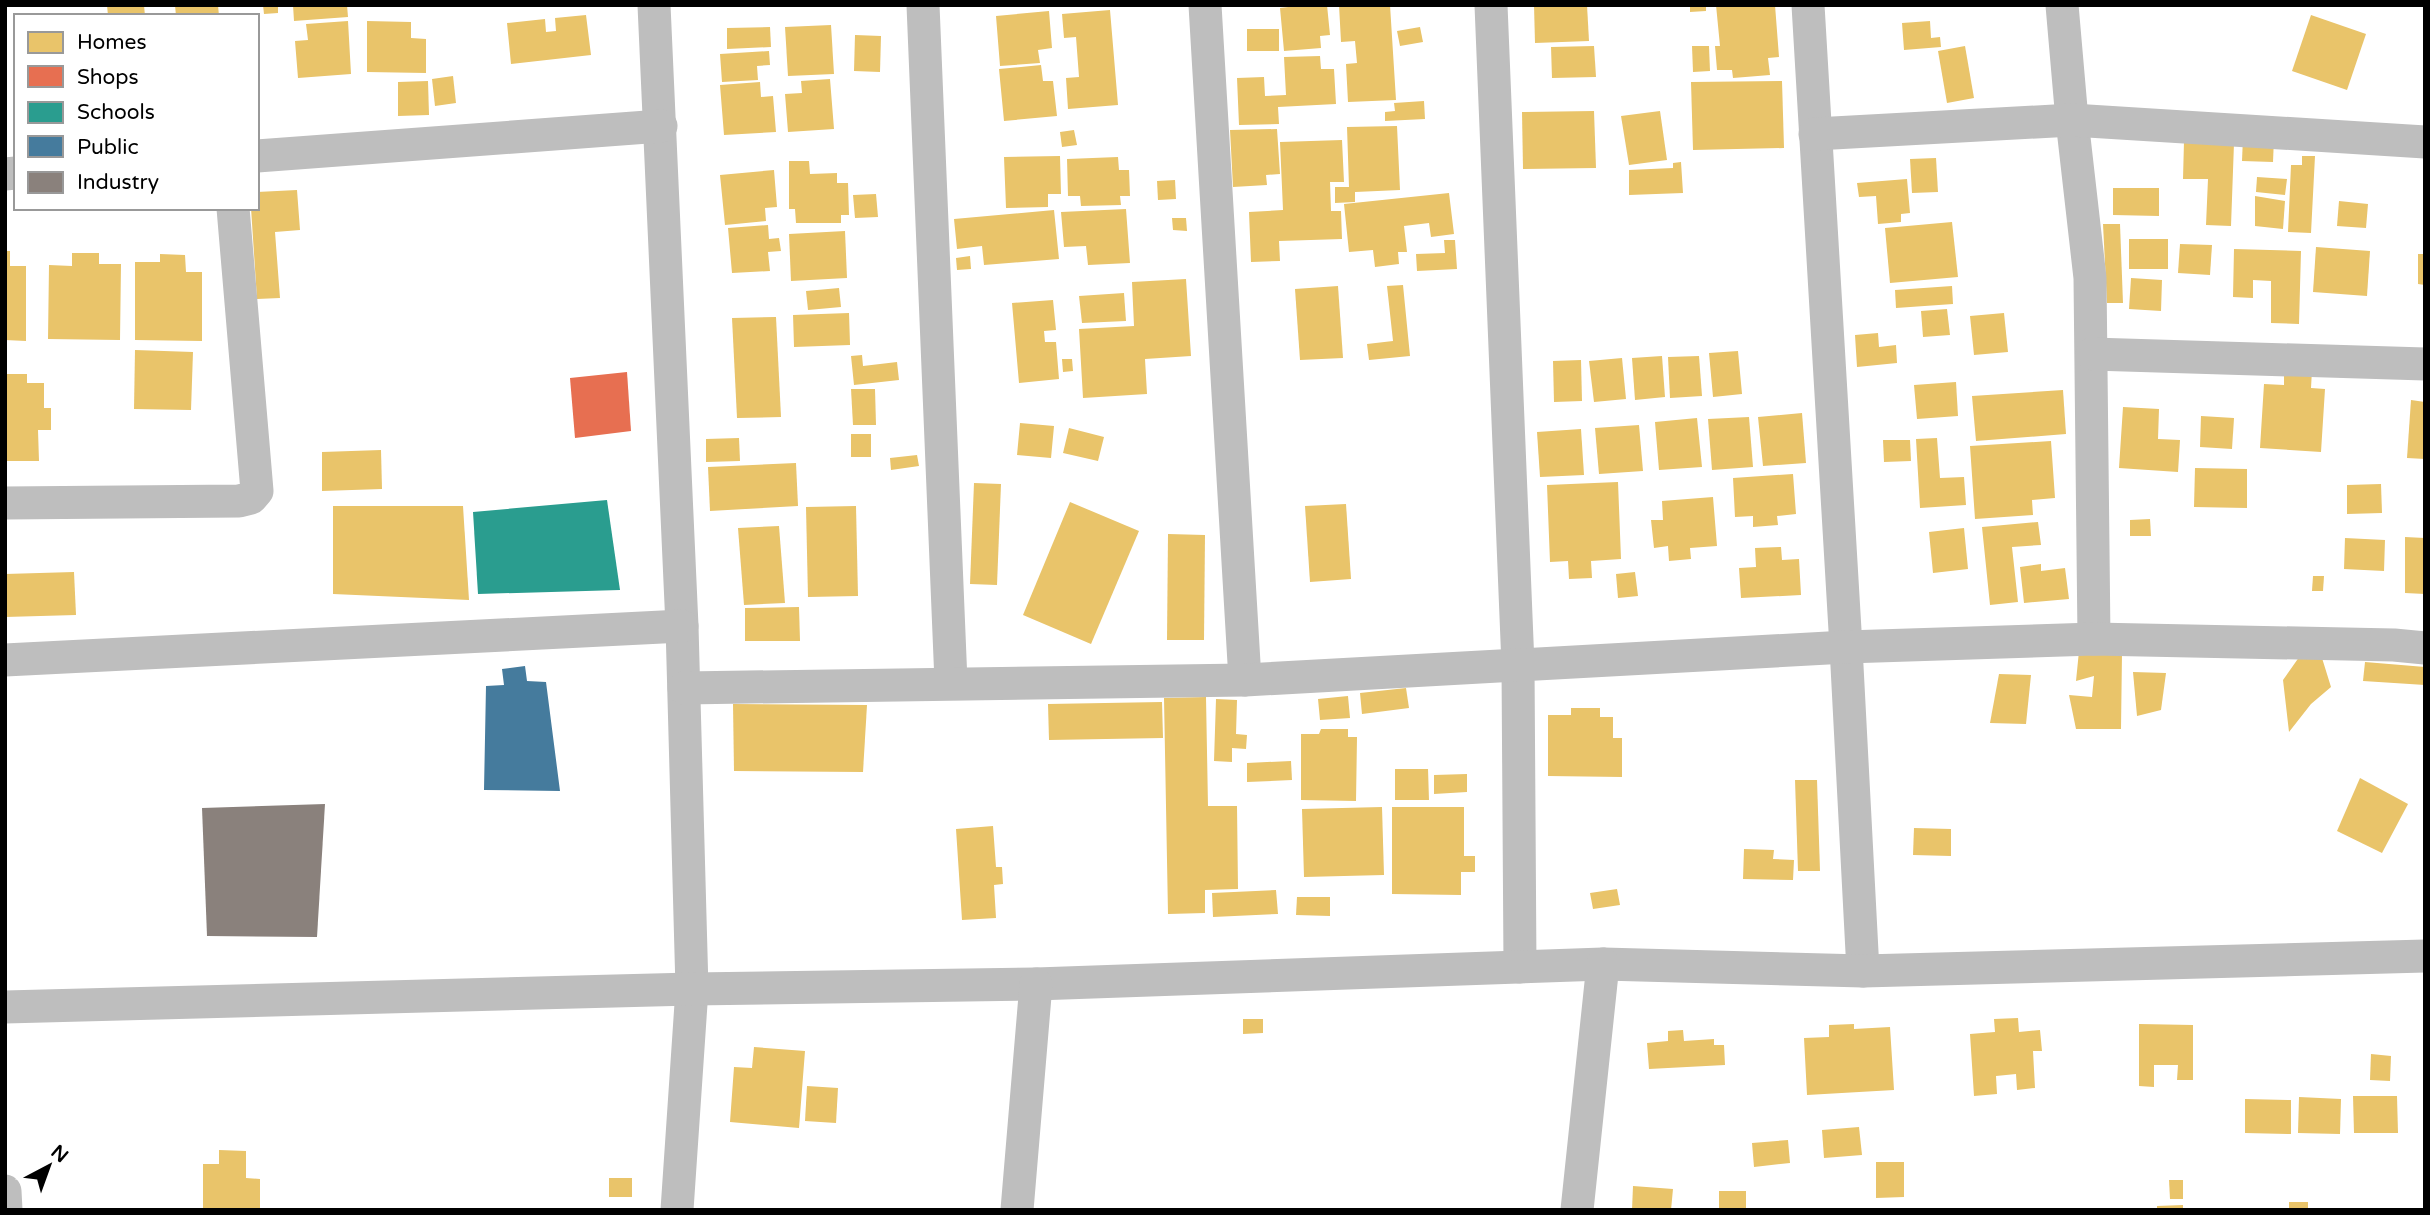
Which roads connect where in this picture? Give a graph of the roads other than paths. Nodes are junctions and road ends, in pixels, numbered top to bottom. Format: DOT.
graph roads {
  1 [pos="654,5"];
  2 [pos="923,5"];
  3 [pos="1205,5"];
  4 [pos="1492,5"];
  5 [pos="1808,5"];
  6 [pos="2062,5"];
  7 [pos="2072,120"];
  8 [pos="661,126"];
  9 [pos="1815,134"];
  10 [pos="2425,142"];
  11 [pos="259,156"];
  12 [pos="233,210"];
  13 [pos="2092,354"];
  14 [pos="2425,364"];
  15 [pos="5,503"];
  16 [pos="682,626"];
  17 [pos="2094,639"];
  18 [pos="1846,647"];
  19 [pos="2425,648"];
  20 [pos="5,660"];
  21 [pos="1518,665"];
  22 [pos="1245,680"];
  23 [pos="951,682"];
  24 [pos="684,688"];
  25 [pos="2425,956"];
  26 [pos="1603,964"];
  27 [pos="1520,967"];
  28 [pos="1863,971"];
  29 [pos="1036,984"];
  30 [pos="692,989"];
  31 [pos="5,1007"];
  32 [pos="5,1191"];
  33 [pos="5,1198"];
  34 [pos="6,1210"];
  35 [pos="677,1210"];
  36 [pos="1017,1210"];
  37 [pos="1577,1210"];
  1 -- 8 [label="street"];
  2 -- 23 [label="street"];
  3 -- 22 [label="street"];
  4 -- 21 [label="street"];
  5 -- 9 [label="street"];
  6 -- 7 [label="street"];
  7 -- 9 [label="street"];
  7 -- 10 [label="street"];
  7 -- 13 [label="street"];
  8 -- 11 [label="street"];
  8 -- 16 [label="street"];
  9 -- 18 [label="street"];
  12 -- 15 [label="street"];
  13 -- 14 [label="street"];
  13 -- 17 [label="street"];
  16 -- 20 [label="street"];
  16 -- 24 [label="street"];
  17 -- 18 [label="street"];
  17 -- 19 [label="street"];
  18 -- 21 [label="street"];
  18 -- 28 [label="street"];
  21 -- 22 [label="street"];
  21 -- 27 [label="street"];
  22 -- 23 [label="street"];
  23 -- 24 [label="street"];
  24 -- 30 [label="street"];
  25 -- 28 [label="street"];
  26 -- 27 [label="street"];
  26 -- 28 [label="street"];
  26 -- 37 [label="street"];
  27 -- 29 [label="street"];
  29 -- 30 [label="street"];
  29 -- 36 [label="street"];
  30 -- 31 [label="street"];
  30 -- 35 [label="street"];
  32 -- 33 [label="street"];
  33 -- 34 [label="street"];
}
